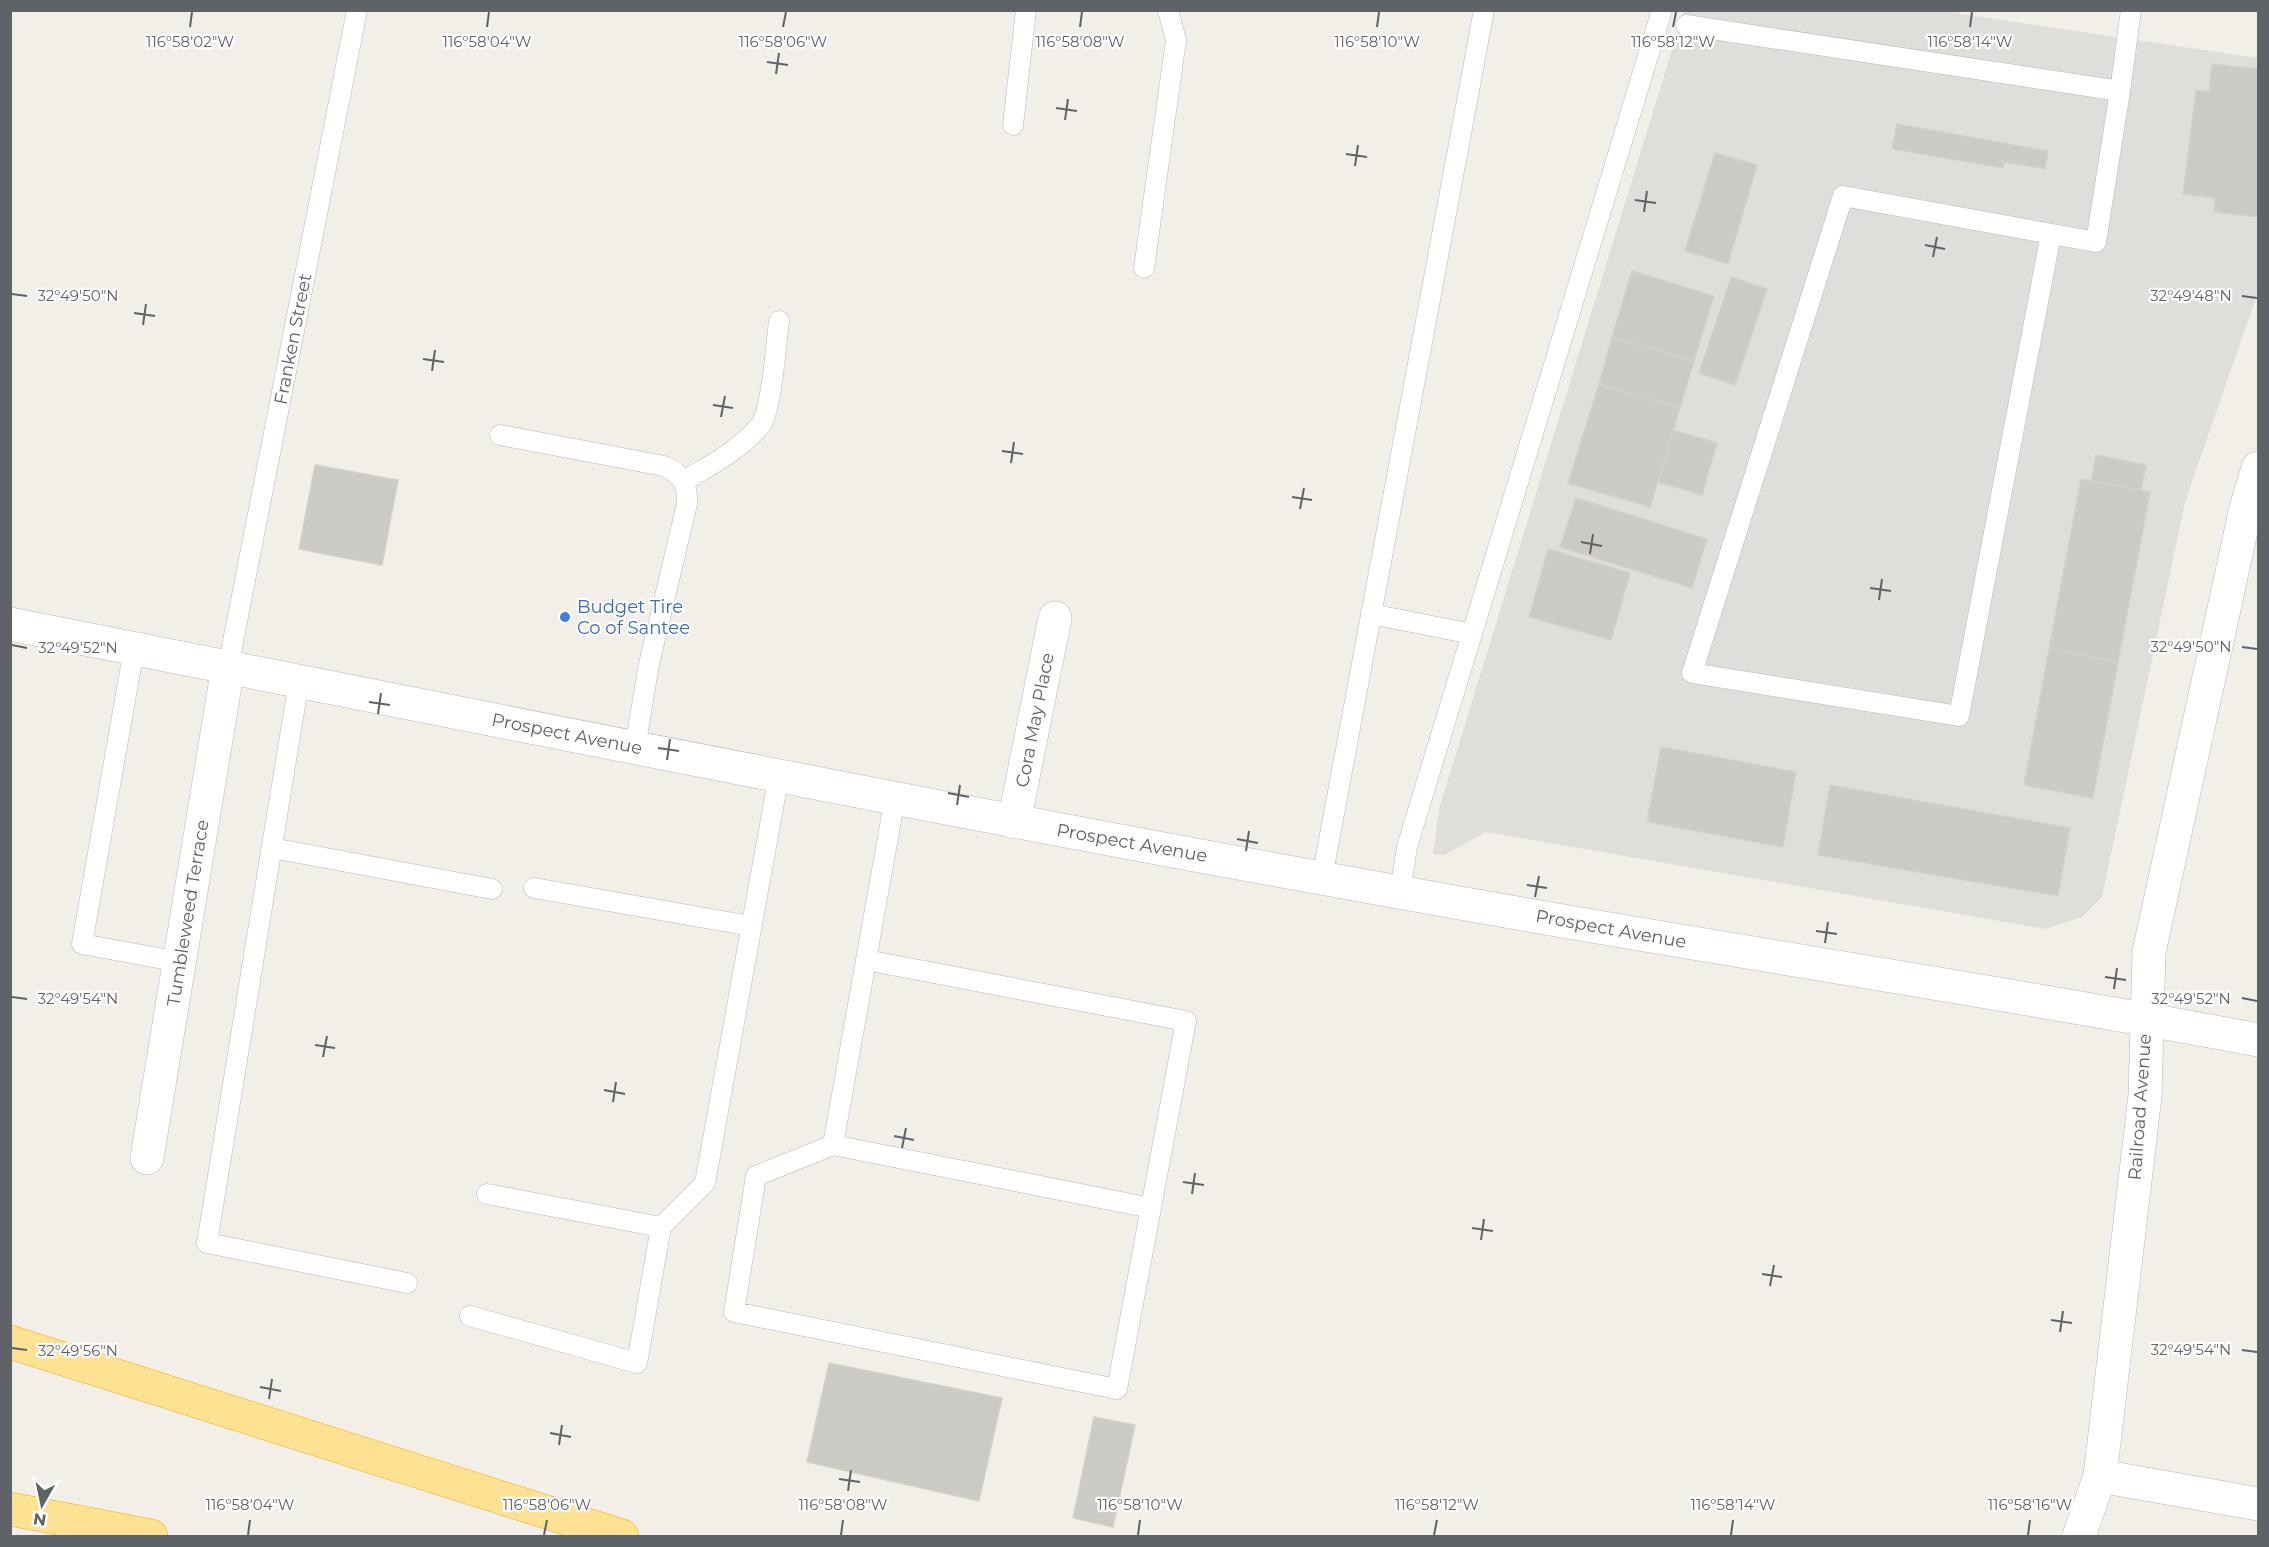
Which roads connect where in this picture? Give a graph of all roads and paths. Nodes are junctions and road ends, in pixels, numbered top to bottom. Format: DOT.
graph roads {
  1 [pos="357,10"];
  2 [pos="1026,10"];
  3 [pos="1168,10"];
  4 [pos="1484,10"];
  5 [pos="1662,10"];
  6 [pos="2131,10"];
  7 [pos="1686,25"];
  8 [pos="2120,91"];
  9 [pos="1013,125"];
  10 [pos="2050,234"];
  11 [pos="1144,268"];
  12 [pos="779,321"];
  13 [pos="500,435"];
  14 [pos="2259,468"];
  15 [pos="684,481"];
  16 [pos="1371,614"];
  17 [pos="1055,618"];
  18 [pos="10,624"];
  19 [pos="1472,634"];
  20 [pos="134,649"];
  21 [pos="228,667"];
  22 [pos="299,681"];
  23 [pos="635,748"];
  24 [pos="779,776"];
  25 [pos="895,798"];
  26 [pos="1014,822"];
  27 [pos="272,848"];
  28 [pos="1322,878"];
  29 [pos="534,888"];
  30 [pos="492,889"];
  31 [pos="1401,892"];
  32 [pos="751,926"];
  33 [pos="866,960"];
  34 [pos="180,962"];
  35 [pos="2147,1019"];
  36 [pos="2259,1040"];
  37 [pos="833,1145"];
  38 [pos="147,1158"];
  39 [pos="487,1194"];
  40 [pos="1151,1208"];
  41 [pos="661,1227"];
  42 [pos="407,1283"];
  43 [pos="470,1316"];
  44 [pos="10,1342"];
  45 [pos="2100,1476"];
  46 [pos="2259,1504"];
  47 [pos="10,1509"];
  48 [pos="151,1536"];
  49 [pos="622,1536"];
  50 [pos="2079,1536"];
  1 -- 21 [label="lane, Franken Street"];
  2 -- 9 [label="lane"];
  3 -- 11 [label="lane"];
  4 -- 16 [label="lane"];
  5 -- 19 [label="lane"];
  6 -- 8 [label="lane"];
  7 -- 8 [label="lane"];
  8 -- 10 [label="lane"];
  10 -- 10 [label="lane"];
  12 -- 15 [label="lane"];
  13 -- 15 [label="lane"];
  14 -- 35 [label="main road, Railroad Avenue"];
  15 -- 23 [label="lane"];
  16 -- 19 [label="lane"];
  16 -- 28 [label="lane"];
  17 -- 26 [label="main road, Cora May Place"];
  18 -- 20 [label="main road, Prospect Avenue"];
  19 -- 31 [label="lane"];
  20 -- 21 [label="main road, Prospect Avenue"];
  20 -- 34 [label="lane"];
  21 -- 22 [label="main road, Prospect Avenue"];
  21 -- 34 [label="main road, Tumbleweed Terrace"];
  22 -- 23 [label="main road, Prospect Avenue"];
  22 -- 27 [label="lane"];
  23 -- 24 [label="main road, Prospect Avenue"];
  24 -- 25 [label="main road, Prospect Avenue"];
  24 -- 32 [label="lane"];
  25 -- 26 [label="main road, Prospect Avenue"];
  25 -- 33 [label="lane"];
  26 -- 28 [label="main road, Prospect Avenue"];
  27 -- 30 [label="lane"];
  27 -- 42 [label="lane"];
  28 -- 31 [label="main road, Prospect Avenue"];
  29 -- 32 [label="lane"];
  31 -- 35 [label="main road, Prospect Avenue"];
  32 -- 41 [label="lane"];
  33 -- 37 [label="lane"];
  33 -- 40 [label="lane"];
  34 -- 38 [label="main road, Tumbleweed Terrace"];
  35 -- 36 [label="main road, Prospect Avenue"];
  35 -- 45 [label="main road, Railroad Avenue"];
  37 -- 40 [label="lane"];
  37 -- 40 [label="lane"];
  39 -- 41 [label="lane"];
  41 -- 43 [label="lane"];
  44 -- 49 [label="highway"];
  45 -- 46 [label="main road"];
  45 -- 50 [label="main road, Railroad Avenue"];
  47 -- 48 [label="highway"];
}
